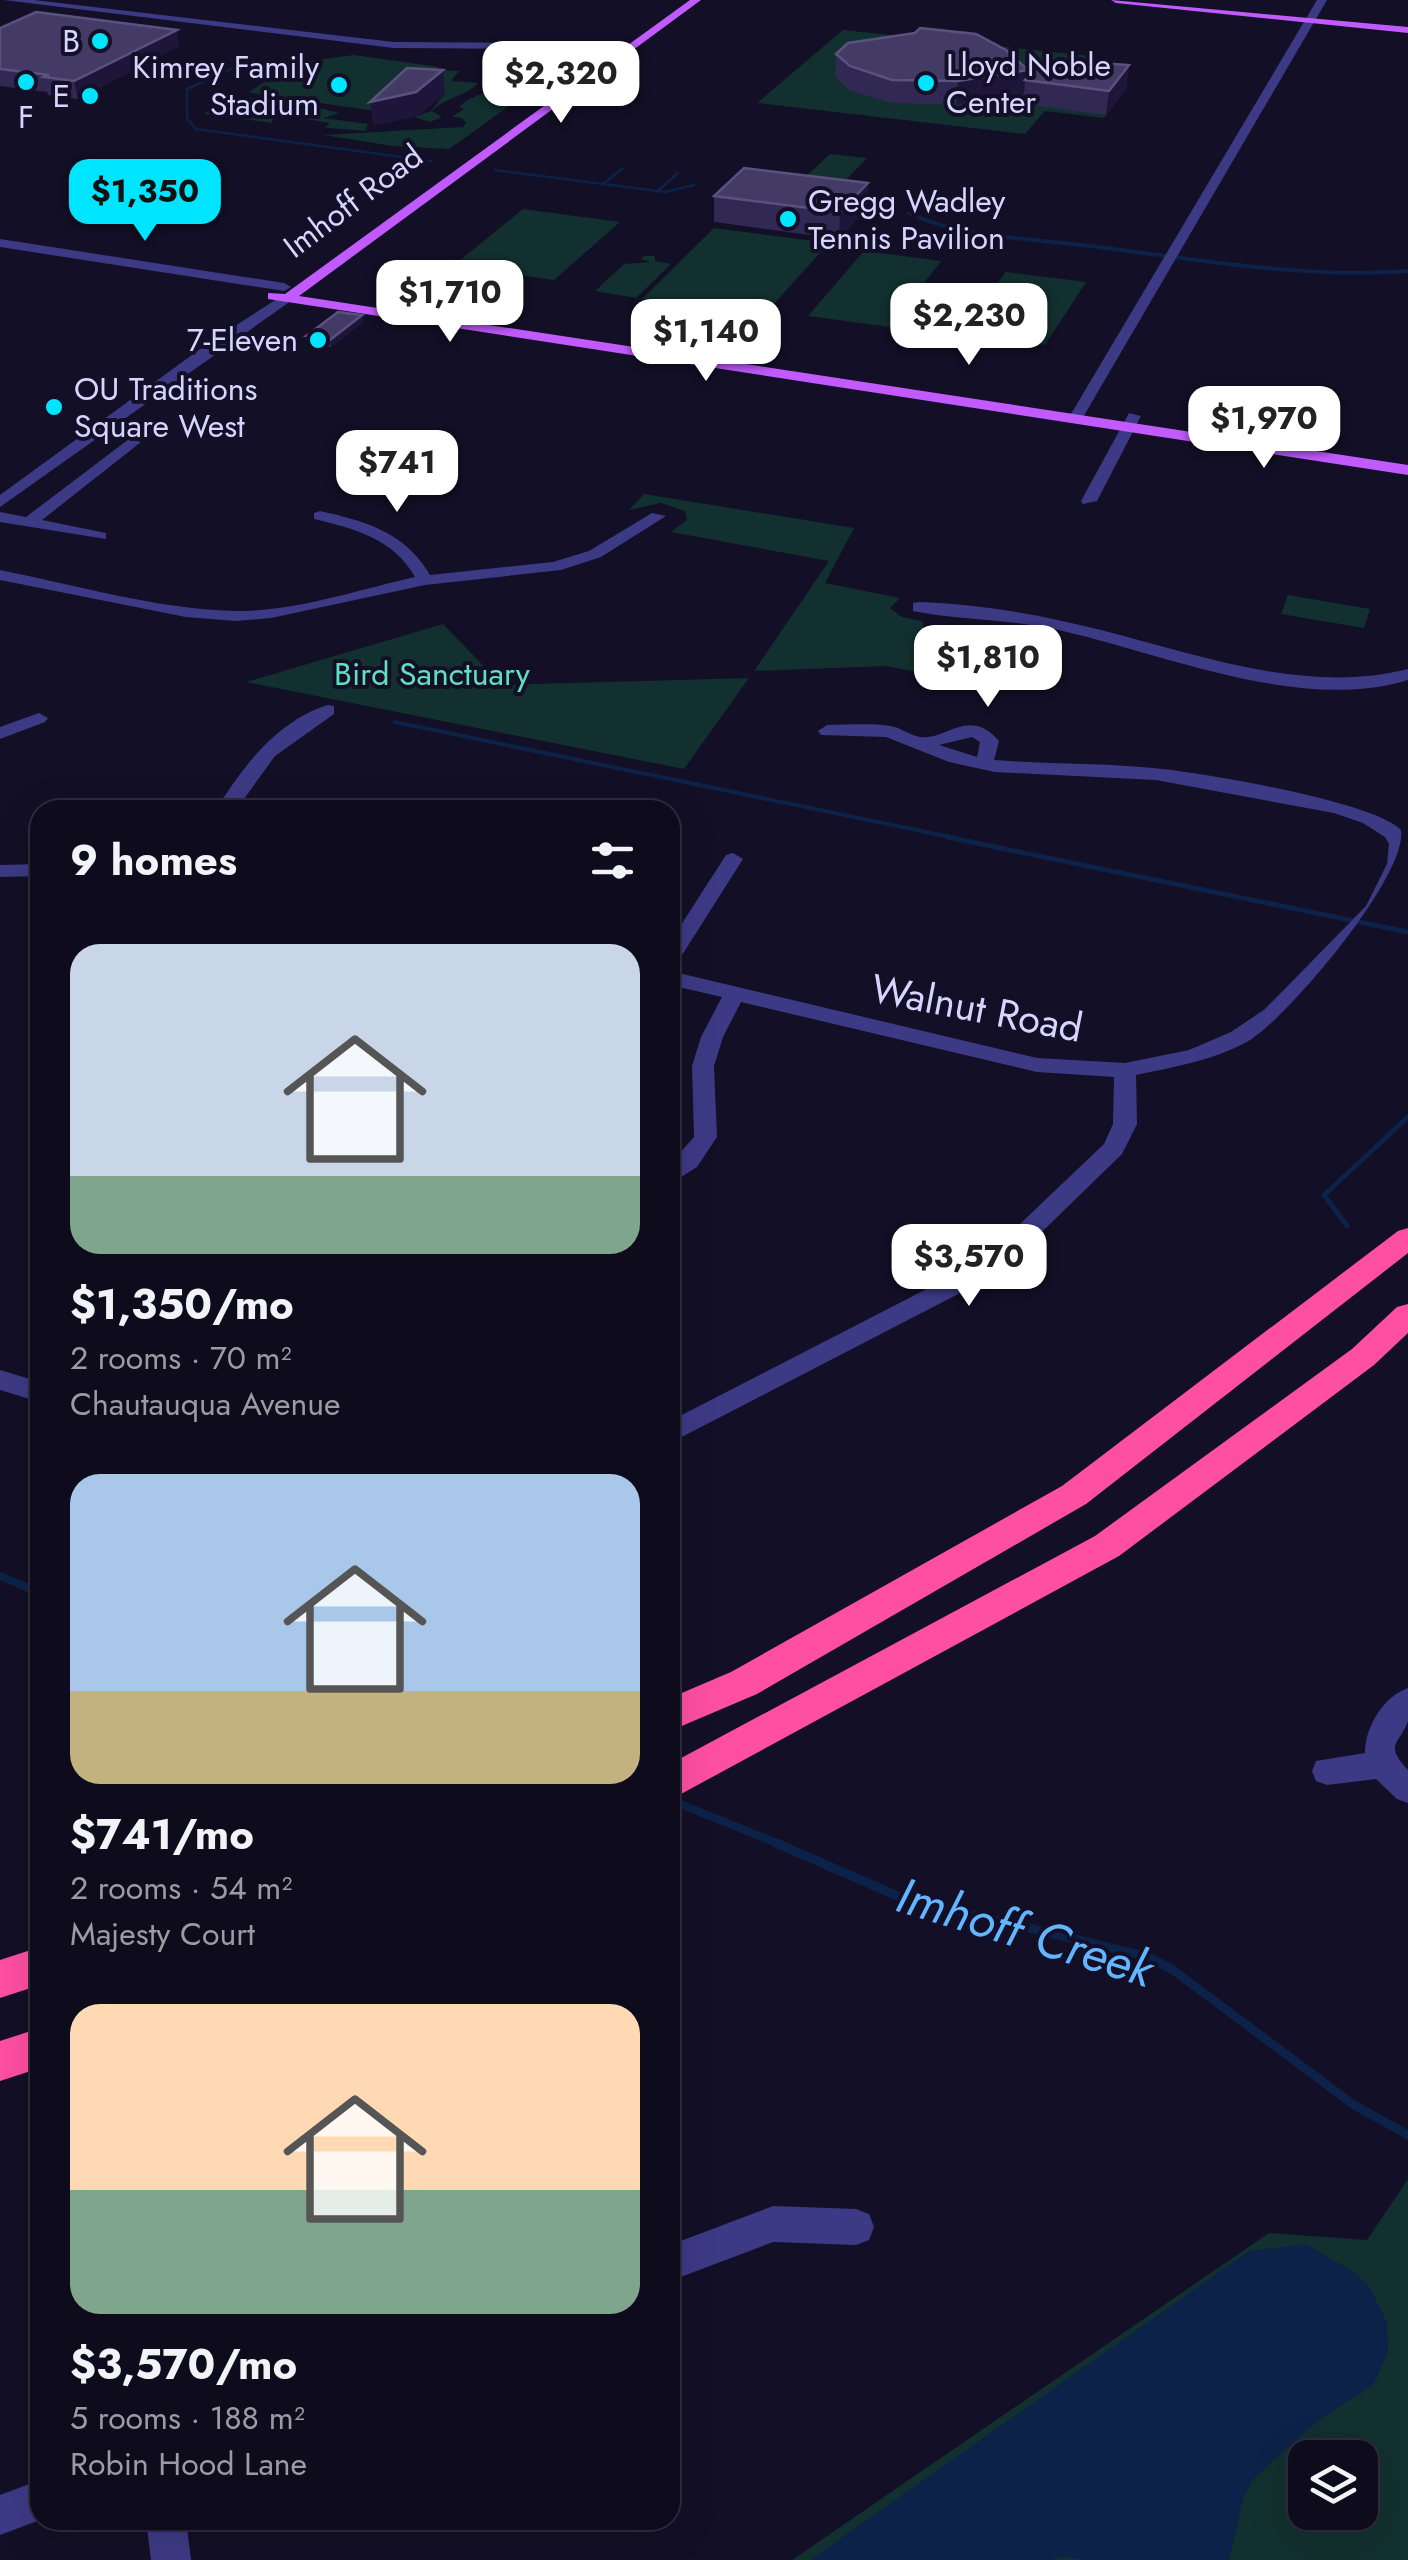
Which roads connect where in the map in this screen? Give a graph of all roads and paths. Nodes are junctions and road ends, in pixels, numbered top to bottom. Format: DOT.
graph roads {
  1 [pos="9,0"];
  2 [pos="675,0"];
  3 [pos="696,0"];
  4 [pos="1116,0"];
  5 [pos="1171,0"];
  6 [pos="1322,0"];
  7 [pos="1329,15"];
  8 [pos="1311,17"];
  9 [pos="1408,27"];
  10 [pos="603,52"];
  11 [pos="623,54"];
  12 [pos="1281,72"];
  13 [pos="0,243"];
  14 [pos="0,253"];
  15 [pos="302,290"];
  16 [pos="282,293"];
  17 [pos="1078,413"];
  18 [pos="1130,421"];
  19 [pos="134,442"];
  20 [pos="72,449"];
  21 [pos="114,458"];
  22 [pos="1408,458"];
  23 [pos="1408,470"];
  24 [pos="1090,500"];
  25 [pos="0,502"];
  26 [pos="320,516"];
  27 [pos="658,516"];
  28 [pos="0,517"];
  29 [pos="29,522"];
  30 [pos="100,536"];
  31 [pos="0,575"];
  32 [pos="426,580"];
  33 [pos="919,607"];
  34 [pos="1408,674"];
  35 [pos="1389,682"];
  36 [pos="1408,692"];
  37 [pos="328,710"];
  38 [pos="39,718"];
  39 [pos="827,731"];
  40 [pos="0,733"];
  41 [pos="925,744"];
  42 [pos="984,764"];
  43 [pos="232,800"];
  44 [pos="1403,840"];
  45 [pos="733,860"];
  46 [pos="0,870"];
  47 [pos="30,870"];
  48 [pos="680,942"];
  49 [pos="680,980"];
  50 [pos="735,994"];
  51 [pos="1124,1070"];
  52 [pos="680,1168"];
  53 [pos="1408,1238"];
  54 [pos="1408,1315"];
  55 [pos="0,1380"];
  56 [pos="30,1389"];
  57 [pos="680,1428"];
  58 [pos="1408,1702"];
  59 [pos="680,1711"];
  60 [pos="1383,1764"];
  61 [pos="1326,1771"];
  62 [pos="680,1778"];
  63 [pos="1408,1789"];
  64 [pos="30,1969"];
  65 [pos="0,1979"];
  66 [pos="30,2051"];
  67 [pos="0,2061"];
  68 [pos="856,2227"];
  69 [pos="680,2259"];
  70 [pos="30,2504"];
  71 [pos="0,2515"];
  72 [pos="167,2530"];
  73 [pos="171,2560"];
  1 -- 10 [label="street"];
  2 -- 10 [label="main road, Imhoff Road"];
  3 -- 11 [label="main road, Imhoff Road"];
  4 -- 8 [label="main road"];
  5 -- 8 [label="main road"];
  6 -- 8 [label="street"];
  7 -- 8 [label="main road"];
  7 -- 9 [label="main road"];
  7 -- 12 [label="street"];
  8 -- 12 [label="street"];
  10 -- 11 [label="street"];
  10 -- 16 [label="main road, Imhoff Road"];
  11 -- 15 [label="main road, Imhoff Road"];
  12 -- 17 [label="street"];
  13 -- 16 [label="street"];
  14 -- 16 [label="street"];
  15 -- 16 [label="main road, Imhoff Road"];
  15 -- 17 [label="main road"];
  16 -- 17 [label="main road"];
  16 -- 20 [label="street, Imhoff Road"];
  17 -- 18 [label="main road"];
  18 -- 22 [label="main road"];
  18 -- 23 [label="main road"];
  18 -- 24 [label="street"];
  19 -- 21 [label="street"];
  20 -- 21 [label="street"];
  20 -- 25 [label="street, Imhoff Road"];
  21 -- 29 [label="street"];
  26 -- 32 [label="street"];
  27 -- 32 [label="street"];
  28 -- 29 [label="street"];
  29 -- 30 [label="street"];
  31 -- 32 [label="street"];
  33 -- 35 [label="street"];
  34 -- 35 [label="street"];
  35 -- 36 [label="street"];
  37 -- 43 [label="street"];
  38 -- 40 [label="street"];
  39 -- 41 [label="street, Walnut Road"];
  41 -- 42 [label="street, Walnut Road"];
  41 -- 42 [label="street"];
  42 -- 44 [label="street, Walnut Road"];
  44 -- 51 [label="street, Walnut Road"];
  45 -- 48 [label="street"];
  46 -- 47 [label="street"];
  49 -- 50 [label="street, Walnut Road"];
  50 -- 51 [label="street, Walnut Road"];
  50 -- 52 [label="street"];
  51 -- 57 [label="street"];
  53 -- 59 [label="highway"];
  54 -- 62 [label="highway"];
  55 -- 56 [label="street"];
  58 -- 60 [label="street"];
  60 -- 61 [label="street"];
  60 -- 63 [label="street"];
  64 -- 65 [label="highway"];
  66 -- 67 [label="highway"];
  68 -- 69 [label="street"];
  70 -- 71 [label="street"];
  72 -- 73 [label="street"];
}
